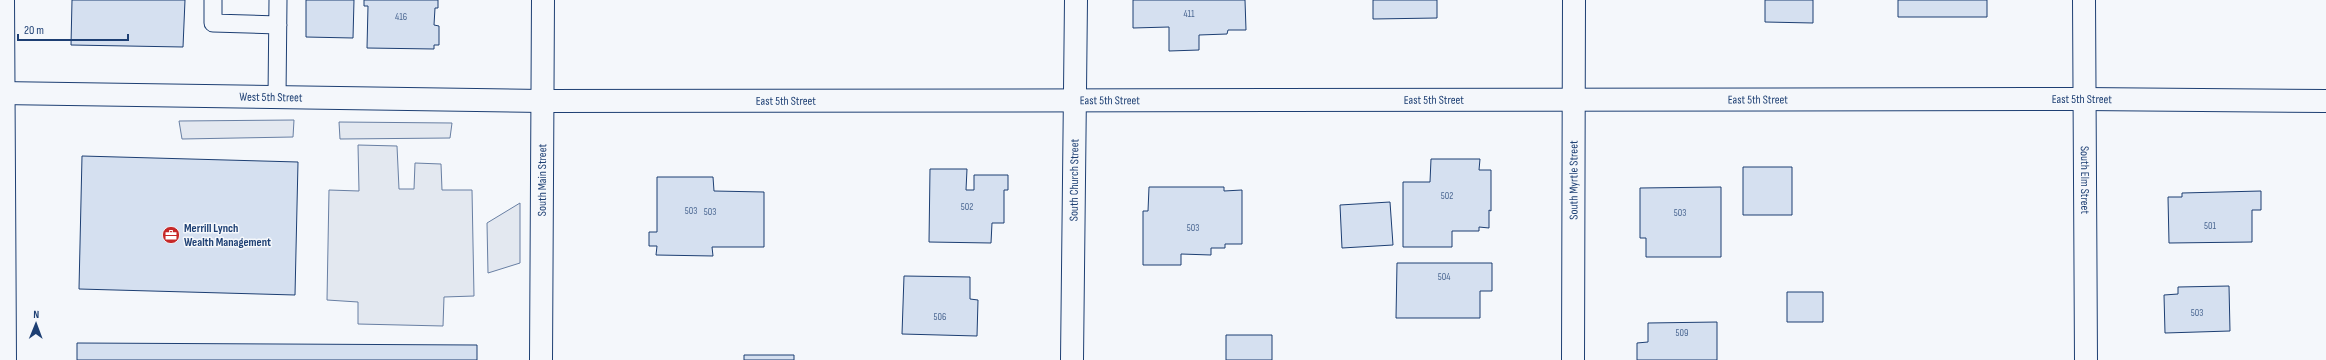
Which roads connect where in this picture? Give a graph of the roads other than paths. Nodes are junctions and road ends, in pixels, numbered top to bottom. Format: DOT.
graph roads {
  1 [pos="3,0"];
  2 [pos="213,0"];
  3 [pos="278,0"];
  4 [pos="542,0"];
  5 [pos="1076,0"];
  6 [pos="1574,0"];
  7 [pos="2084,0"];
  8 [pos="278,25"];
  9 [pos="1,93"];
  10 [pos="277,97"];
  11 [pos="2084,99"];
  12 [pos="1076,100"];
  13 [pos="1575,101"];
  14 [pos="2326,101"];
  15 [pos="542,102"];
  16 [pos="5,360"];
  17 [pos="541,360"];
  18 [pos="1072,360"];
  19 [pos="1573,360"];
  20 [pos="2086,360"];
  1 -- 9 [label="street"];
  2 -- 8 [label="lane"];
  3 -- 8 [label="lane"];
  4 -- 15 [label="street, South Main Street"];
  5 -- 12 [label="street, South Church Street"];
  6 -- 13 [label="street, South Myrtle Street"];
  7 -- 11 [label="street, South Elm Street"];
  8 -- 10 [label="lane"];
  9 -- 10 [label="street, West 5th Street"];
  9 -- 16 [label="street"];
  10 -- 15 [label="street, West 5th Street"];
  11 -- 13 [label="street, East 5th Street"];
  11 -- 14 [label="street, East 5th Street"];
  11 -- 20 [label="street, South Elm Street"];
  12 -- 13 [label="street, East 5th Street"];
  12 -- 15 [label="street, East 5th Street"];
  12 -- 18 [label="street, South Church Street"];
  13 -- 19 [label="street, South Myrtle Street"];
  15 -- 17 [label="street, South Main Street"];
}
